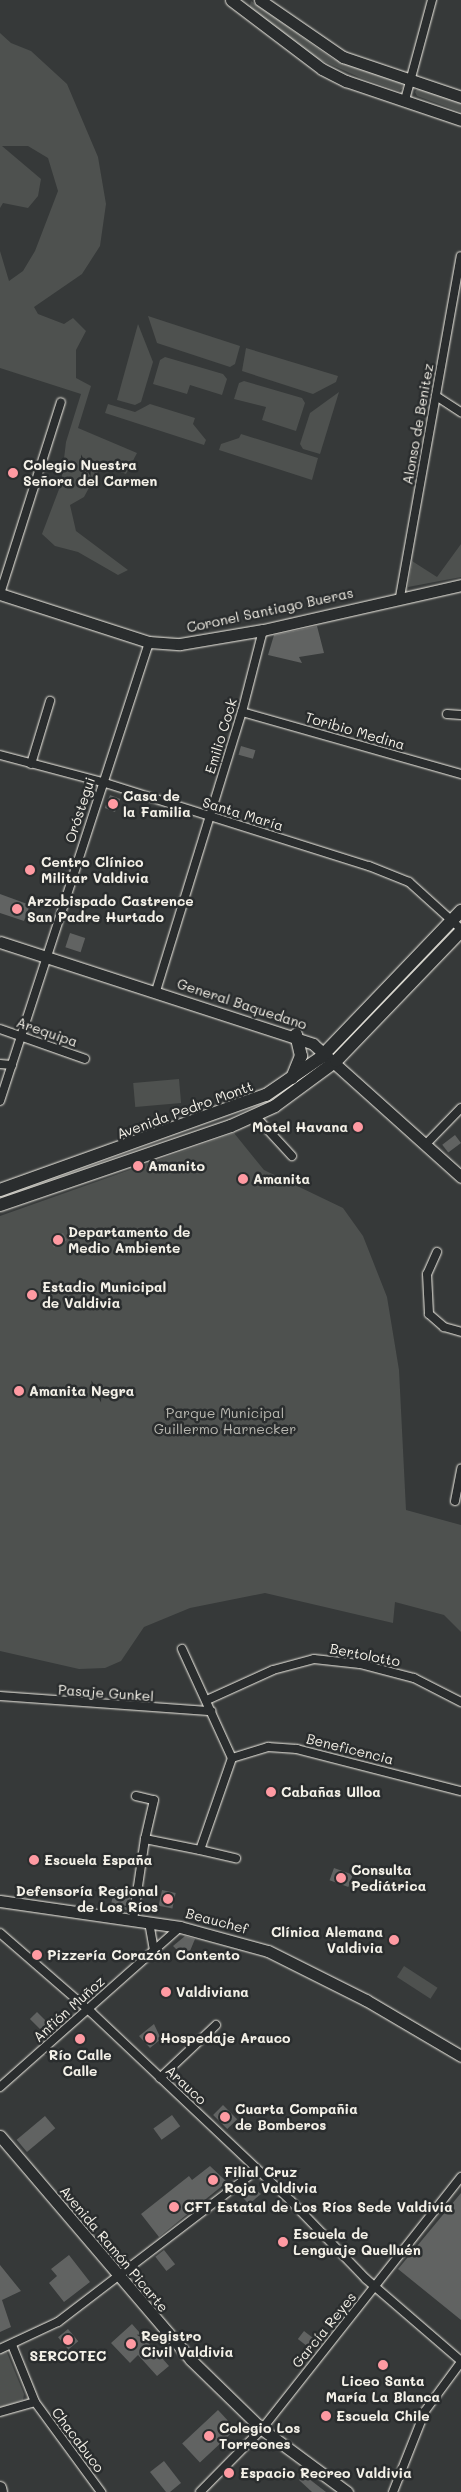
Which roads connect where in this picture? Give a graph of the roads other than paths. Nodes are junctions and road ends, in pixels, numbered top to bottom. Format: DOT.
graph roads {
  1 [pos="260,0"];
  2 [pos="432,0"];
  3 [pos="237,2"];
  4 [pos="411,79"];
  5 [pos="461,97"];
  6 [pos="406,100"];
  7 [pos="461,120"];
  8 [pos="461,256"];
  9 [pos="436,396"];
  10 [pos="61,402"];
  11 [pos="461,412"];
  12 [pos="461,584"];
  13 [pos="0,594"];
  14 [pos="400,597"];
  15 [pos="263,630"];
  16 [pos="148,642"];
  17 [pos="50,701"];
  18 [pos="242,712"];
  19 [pos="447,714"];
  20 [pos="461,714"];
  21 [pos="0,756"];
  22 [pos="31,764"];
  23 [pos="461,774"];
  24 [pos="102,782"];
  25 [pos="208,816"];
  26 [pos="461,911"];
  27 [pos="458,927"];
  28 [pos="0,942"];
  29 [pos="46,956"];
  30 [pos="156,991"];
  31 [pos="0,1029"];
  32 [pos="296,1035"];
  33 [pos="22,1037"];
  34 [pos="326,1052"];
  35 [pos="85,1059"];
  36 [pos="336,1061"];
  37 [pos="0,1064"];
  38 [pos="12,1066"];
  39 [pos="290,1081"];
  40 [pos="0,1101"];
  41 [pos="461,1108"];
  42 [pos="256,1117"];
  43 [pos="426,1144"];
  44 [pos="292,1156"];
  45 [pos="70,1167"];
  46 [pos="461,1177"];
  47 [pos="75,1180"];
  48 [pos="0,1190"];
  49 [pos="0,1205"];
  50 [pos="437,1252"];
  51 [pos="461,1332"];
  52 [pos="461,1472"];
  53 [pos="455,1501"];
  54 [pos="182,1649"];
  55 [pos="0,1696"];
  56 [pos="207,1700"];
  57 [pos="461,1702"];
  58 [pos="211,1711"];
  59 [pos="232,1758"];
  60 [pos="461,1791"];
  61 [pos="136,1796"];
  62 [pos="145,1839"];
  63 [pos="200,1850"];
  64 [pos="236,1858"];
  65 [pos="0,1901"];
  66 [pos="133,1920"];
  67 [pos="149,1922"];
  68 [pos="180,1926"];
  69 [pos="0,1933"];
  70 [pos="154,1950"];
  71 [pos="88,2009"];
  72 [pos="216,2025"];
  73 [pos="461,2056"];
  74 [pos="160,2078"];
  75 [pos="0,2087"];
  76 [pos="0,2136"];
  77 [pos="258,2170"];
  78 [pos="461,2177"];
  79 [pos="116,2275"];
  80 [pos="375,2288"];
  81 [pos="12,2346"];
  82 [pos="0,2349"];
  83 [pos="461,2361"];
  84 [pos="35,2402"];
  85 [pos="0,2412"];
  86 [pos="262,2429"];
  87 [pos="0,2488"];
  88 [pos="1,2492"];
  89 [pos="101,2492"];
  90 [pos="200,2492"];
  91 [pos="347,2492"];
  92 [pos="392,2492"];
  1 -- 4 [label="main road"];
  2 -- 4 [label="street"];
  3 -- 6 [label="main road"];
  4 -- 5 [label="main road"];
  4 -- 6 [label="street"];
  6 -- 7 [label="main road"];
  8 -- 9 [label="street, Alonso de Benitez"];
  9 -- 11 [label="street"];
  9 -- 14 [label="street, Alonso de Benitez"];
  10 -- 13 [label="street"];
  12 -- 14 [label="main road, Coronel Santiago Bueras"];
  13 -- 16 [label="main road, Coronel Santiago Bueras"];
  14 -- 15 [label="main road, Coronel Santiago Bueras"];
  15 -- 16 [label="main road, Coronel Santiago Bueras"];
  15 -- 18 [label="street, Emilio Cock"];
  16 -- 24 [label="street, Oróstegui"];
  17 -- 22 [label="street"];
  18 -- 23 [label="street, Toribio Medina"];
  18 -- 25 [label="street, Emilio Cock"];
  19 -- 20 [label="street"];
  21 -- 22 [label="street, Santa María"];
  22 -- 24 [label="street, Santa María"];
  24 -- 25 [label="street, Santa María"];
  24 -- 29 [label="street, Oróstegui"];
  25 -- 27 [label="street, Santa María"];
  25 -- 30 [label="street, Emilio Cock"];
  26 -- 27 [label="main road, Avenida Pedro Montt"];
  27 -- 34 [label="main road, Avenida Pedro Montt"];
  27 -- 36 [label="main road, Avenida Pedro Montt"];
  28 -- 29 [label="main road, General Baquedano"];
  29 -- 30 [label="main road, General Baquedano"];
  29 -- 33 [label="street, Oróstegui"];
  30 -- 32 [label="main road, General Baquedano"];
  31 -- 33 [label="street, Arequipa"];
  32 -- 34 [label="main road, General Baquedano"];
  32 -- 39 [label="main road"];
  33 -- 35 [label="street, Arequipa"];
  33 -- 38 [label="street, Oróstegui"];
  34 -- 36 [label="main road, General Baquedano"];
  34 -- 39 [label="main road, Avenida Pedro Montt"];
  36 -- 42 [label="main road, Avenida Pedro Montt"];
  36 -- 43 [label="main road, General Baquedano"];
  37 -- 38 [label="street"];
  38 -- 40 [label="street, Oróstegui"];
  39 -- 45 [label="main road, Avenida Pedro Montt"];
  41 -- 43 [label="street"];
  42 -- 44 [label="street"];
  42 -- 47 [label="main road, Avenida Pedro Montt"];
  43 -- 46 [label="main road, General Baquedano"];
  45 -- 47 [label="main road"];
  45 -- 48 [label="main road, Avenida Pedro Montt"];
  47 -- 49 [label="main road, Avenida Pedro Montt"];
  50 -- 51 [label="street"];
  52 -- 53 [label="street"];
  54 -- 56 [label="street"];
  55 -- 58 [label="street, Pasaje Gunkel"];
  56 -- 57 [label="street, Bertolotto"];
  56 -- 58 [label="street"];
  58 -- 59 [label="street"];
  59 -- 60 [label="street, Beneficencia"];
  59 -- 63 [label="street"];
  61 -- 62 [label="street"];
  62 -- 63 [label="street"];
  62 -- 66 [label="street"];
  63 -- 64 [label="street"];
  65 -- 66 [label="main road, Beauchef"];
  66 -- 67 [label="main road, Beauchef"];
  67 -- 68 [label="main road, Beauchef"];
  67 -- 70 [label="street"];
  68 -- 70 [label="street, Anfión Muñoz"];
  68 -- 73 [label="main road, Beauchef"];
  69 -- 71 [label="street, Arauco"];
  70 -- 71 [label="street, Anfión Muñoz"];
  71 -- 74 [label="street, Arauco"];
  71 -- 75 [label="street, Anfión Muñoz"];
  72 -- 74 [label="street"];
  74 -- 77 [label="street, Arauco"];
  76 -- 79 [label="main road, Avenida Ramón Picarte"];
  77 -- 79 [label="street"];
  77 -- 80 [label="street, Arauco"];
  78 -- 80 [label="street, García Reyes"];
  79 -- 81 [label="street"];
  79 -- 86 [label="main road, Avenida Ramón Picarte"];
  80 -- 83 [label="street, Arauco"];
  80 -- 86 [label="street, García Reyes"];
  81 -- 82 [label="street"];
  81 -- 84 [label="street, Chacabuco"];
  83 -- 92 [label="street"];
  84 -- 85 [label="street, Chacabuco"];
  84 -- 89 [label="street, Chacabuco"];
  86 -- 90 [label="street, García Reyes"];
  86 -- 91 [label="main road, Avenida Ramón Picarte"];
  87 -- 88 [label="main road"];
}
